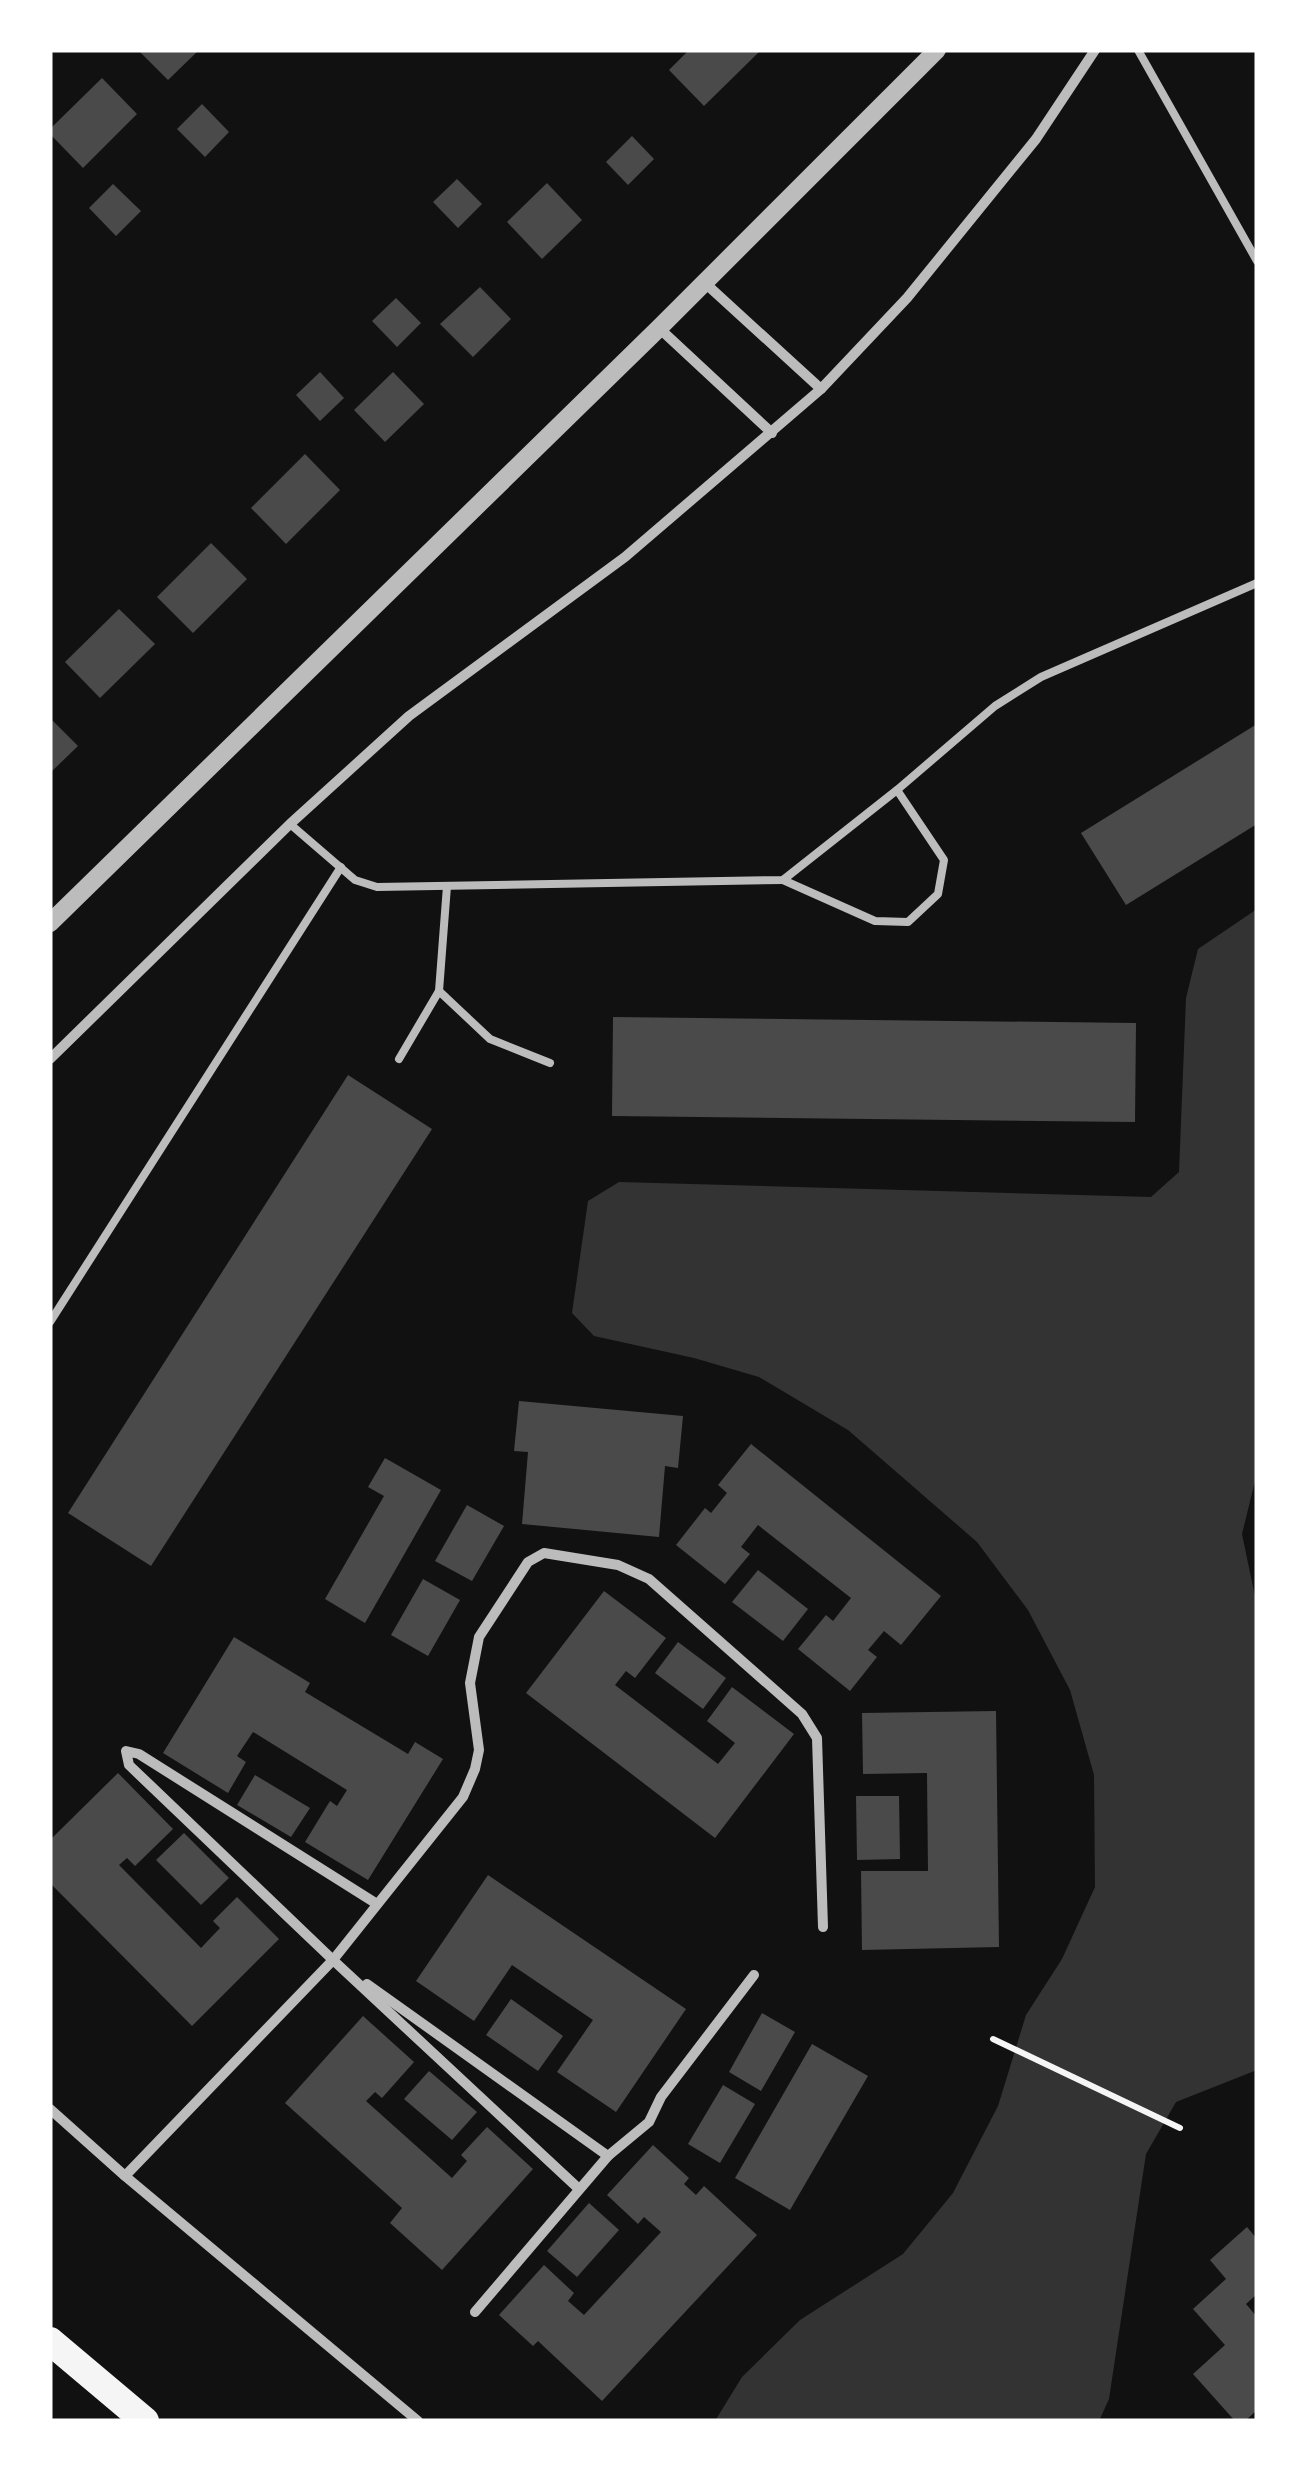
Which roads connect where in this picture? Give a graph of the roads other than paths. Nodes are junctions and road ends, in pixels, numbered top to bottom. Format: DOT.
graph roads {
  1 [pos="937,50"];
  2 [pos="1095,50"];
  3 [pos="1138,50"];
  4 [pos="1257,261"];
  5 [pos="705,283"];
  6 [pos="659,328"];
  7 [pos="821,390"];
  8 [pos="772,433"];
  9 [pos="1257,583"];
  10 [pos="898,790"];
  11 [pos="290,824"];
  12 [pos="341,867"];
  13 [pos="783,880"];
  14 [pos="447,886"];
  15 [pos="50,923"];
  16 [pos="439,991"];
  17 [pos="50,1058"];
  18 [pos="399,1059"];
  19 [pos="550,1063"];
  20 [pos="50,1322"];
  21 [pos="377,1904"];
  22 [pos="823,1927"];
  23 [pos="333,1960"];
  24 [pos="754,1976"];
  25 [pos="50,2109"];
  26 [pos="608,2156"];
  27 [pos="125,2176"];
  28 [pos="580,2189"];
  29 [pos="475,2312"];
  30 [pos="50,2341"];
  31 [pos="145,2421"];
  32 [pos="418,2421"];
  1 -- 5 [label="street"];
  2 -- 7 [label="street"];
  3 -- 4 [label="lane"];
  5 -- 6 [label="street"];
  5 -- 7 [label="street"];
  6 -- 8 [label="street"];
  6 -- 15 [label="street"];
  7 -- 8 [label="street"];
  8 -- 11 [label="street"];
  9 -- 10 [label="lane"];
  10 -- 13 [label="lane"];
  10 -- 13 [label="lane"];
  11 -- 12 [label="lane"];
  11 -- 17 [label="street"];
  12 -- 14 [label="lane"];
  12 -- 20 [label="lane"];
  13 -- 14 [label="lane"];
  14 -- 16 [label="lane"];
  16 -- 18 [label="lane"];
  16 -- 19 [label="lane"];
  21 -- 22 [label="street"];
  21 -- 23 [label="street"];
  21 -- 23 [label="street"];
  23 -- 26 [label="street"];
  23 -- 27 [label="street"];
  23 -- 28 [label="street"];
  24 -- 26 [label="street"];
  25 -- 27 [label="street"];
  26 -- 28 [label="street"];
  27 -- 32 [label="street"];
  28 -- 29 [label="street"];
  30 -- 31 [label="highway"];
}
